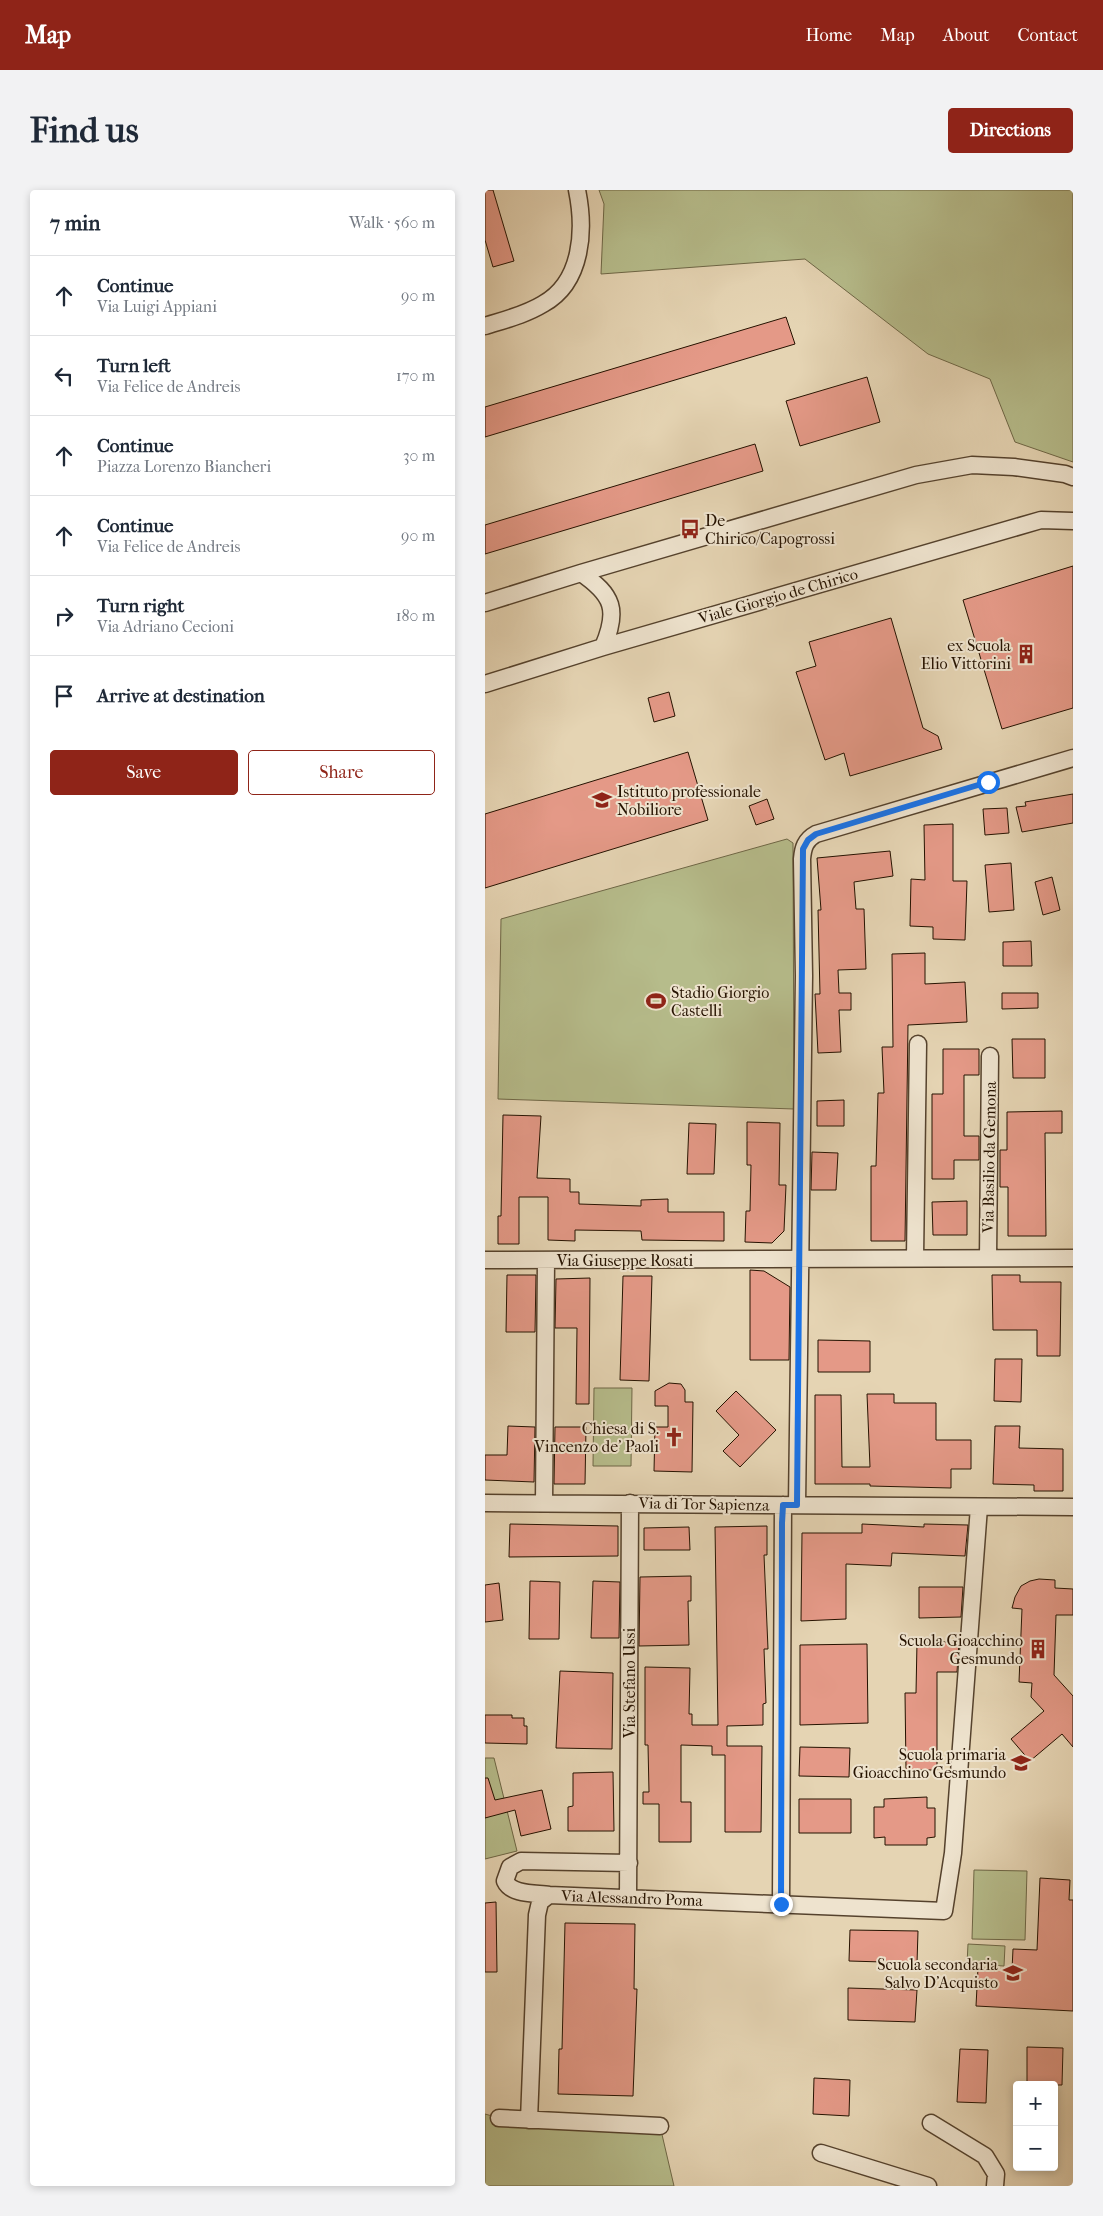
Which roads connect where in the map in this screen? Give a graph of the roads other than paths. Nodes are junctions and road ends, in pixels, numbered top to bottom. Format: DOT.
graph roads {
  1 [pos="577,190"];
  2 [pos="485,326"];
  3 [pos="1073,477"];
  4 [pos="1073,521"];
  5 [pos="581,572"];
  6 [pos="485,603"];
  7 [pos="603,647"];
  8 [pos="489,683"];
  9 [pos="485,700"];
  10 [pos="1073,758"];
  11 [pos="918,1044"];
  12 [pos="990,1056"];
  13 [pos="915,1257"];
  14 [pos="988,1258"];
  15 [pos="1073,1258"];
  16 [pos="801,1259"];
  17 [pos="485,1260"];
  18 [pos="546,1260"];
  19 [pos="485,1502"];
  20 [pos="544,1503"];
  21 [pos="630,1503"];
  22 [pos="790,1505"];
  23 [pos="979,1507"];
  24 [pos="1073,1508"];
  25 [pos="629,1863"];
  26 [pos="549,1895"];
  27 [pos="628,1898"];
  28 [pos="781,1904"];
  29 [pos="499,2118"];
  30 [pos="529,2120"];
  31 [pos="931,2124"];
  32 [pos="660,2126"];
  33 [pos="821,2153"];
  34 [pos="928,2186"];
  35 [pos="995,2186"];
  1 -- 2 [label="street"];
  3 -- 5 [label="street"];
  4 -- 7 [label="street, Viale Giorgio de Chirico"];
  5 -- 6 [label="street"];
  5 -- 7 [label="street"];
  7 -- 8 [label="street, Viale Giorgio de Chirico"];
  8 -- 9 [label="street"];
  10 -- 16 [label="street"];
  11 -- 13 [label="street"];
  12 -- 14 [label="street, Via Basilio da Gemona"];
  13 -- 14 [label="street"];
  13 -- 16 [label="street, Via Giuseppe Rosati"];
  14 -- 15 [label="street"];
  16 -- 18 [label="street, Via Giuseppe Rosati"];
  16 -- 22 [label="street"];
  17 -- 18 [label="street, Via Giuseppe Rosati"];
  18 -- 20 [label="street"];
  19 -- 20 [label="street, Via di Tor Sapienza"];
  20 -- 21 [label="street, Via di Tor Sapienza"];
  21 -- 22 [label="street, Via di Tor Sapienza"];
  21 -- 25 [label="street, Via Stefano Ussi"];
  22 -- 23 [label="street, Via di Tor Sapienza"];
  22 -- 28 [label="street"];
  23 -- 24 [label="street, Via di Tor Sapienza"];
  23 -- 28 [label="street, Via Alessandro Poma"];
  25 -- 26 [label="street"];
  25 -- 27 [label="street, Via Stefano Ussi"];
  26 -- 27 [label="street, Via Alessandro Poma"];
  26 -- 30 [label="street, Via Alessandro Poma"];
  27 -- 28 [label="street, Via Alessandro Poma"];
  29 -- 30 [label="street"];
  30 -- 32 [label="street"];
  31 -- 35 [label="street"];
  33 -- 34 [label="street"];
}
